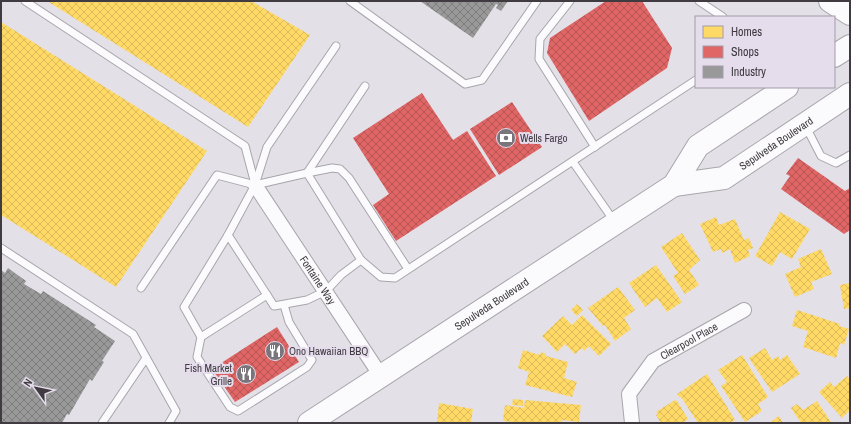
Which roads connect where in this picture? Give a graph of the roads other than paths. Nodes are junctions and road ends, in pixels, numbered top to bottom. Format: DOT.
graph roads {
  1 [pos="25,1"];
  2 [pos="350,1"];
  3 [pos="537,1"];
  4 [pos="570,1"];
  5 [pos="699,1"];
  6 [pos="722,16"];
  7 [pos="336,46"];
  8 [pos="850,46"];
  9 [pos="835,55"];
  10 [pos="695,81"];
  11 [pos="365,86"];
  12 [pos="785,88"];
  13 [pos="850,94"];
  14 [pos="805,124"];
  15 [pos="595,147"];
  16 [pos="850,155"];
  17 [pos="573,162"];
  18 [pos="307,173"];
  19 [pos="255,184"];
  20 [pos="674,185"];
  21 [pos="615,223"];
  22 [pos="228,235"];
  23 [pos="1,248"];
  24 [pos="361,260"];
  25 [pos="408,269"];
  26 [pos="141,288"];
  27 [pos="326,291"];
  28 [pos="267,295"];
  29 [pos="284,305"];
  30 [pos="744,310"];
  31 [pos="201,337"];
  32 [pos="146,358"];
  33 [pos="381,376"];
  34 [pos="102,423"];
  35 [pos="169,423"];
  36 [pos="309,423"];
  37 [pos="632,423"];
  1 -- 19 [label="lane"];
  2 -- 3 [label="lane"];
  4 -- 15 [label="lane"];
  5 -- 6 [label="lane"];
  7 -- 19 [label="lane"];
  8 -- 9 [label="main road"];
  10 -- 15 [label="lane"];
  11 -- 18 [label="lane"];
  12 -- 20 [label="main road, Sepulveda Boulevard"];
  13 -- 14 [label="main road, Sepulveda Boulevard"];
  14 -- 16 [label="lane"];
  14 -- 20 [label="main road, Sepulveda Boulevard"];
  15 -- 17 [label="lane"];
  17 -- 21 [label="lane"];
  17 -- 25 [label="lane"];
  18 -- 19 [label="lane"];
  18 -- 24 [label="lane"];
  18 -- 25 [label="lane"];
  19 -- 22 [label="lane"];
  19 -- 26 [label="lane"];
  19 -- 27 [label="street, Fontaine Way"];
  20 -- 21 [label="main road, Sepulveda Boulevard"];
  21 -- 33 [label="main road, Sepulveda Boulevard"];
  22 -- 28 [label="lane"];
  22 -- 31 [label="lane"];
  23 -- 32 [label="lane"];
  24 -- 25 [label="lane"];
  24 -- 27 [label="lane"];
  27 -- 29 [label="lane"];
  27 -- 33 [label="street, Fontaine Way"];
  28 -- 29 [label="lane"];
  28 -- 31 [label="lane"];
  29 -- 31 [label="lane"];
  30 -- 37 [label="street, Clearpool Place"];
  32 -- 34 [label="lane"];
  32 -- 35 [label="lane"];
  33 -- 36 [label="main road, Sepulveda Boulevard"];
}
